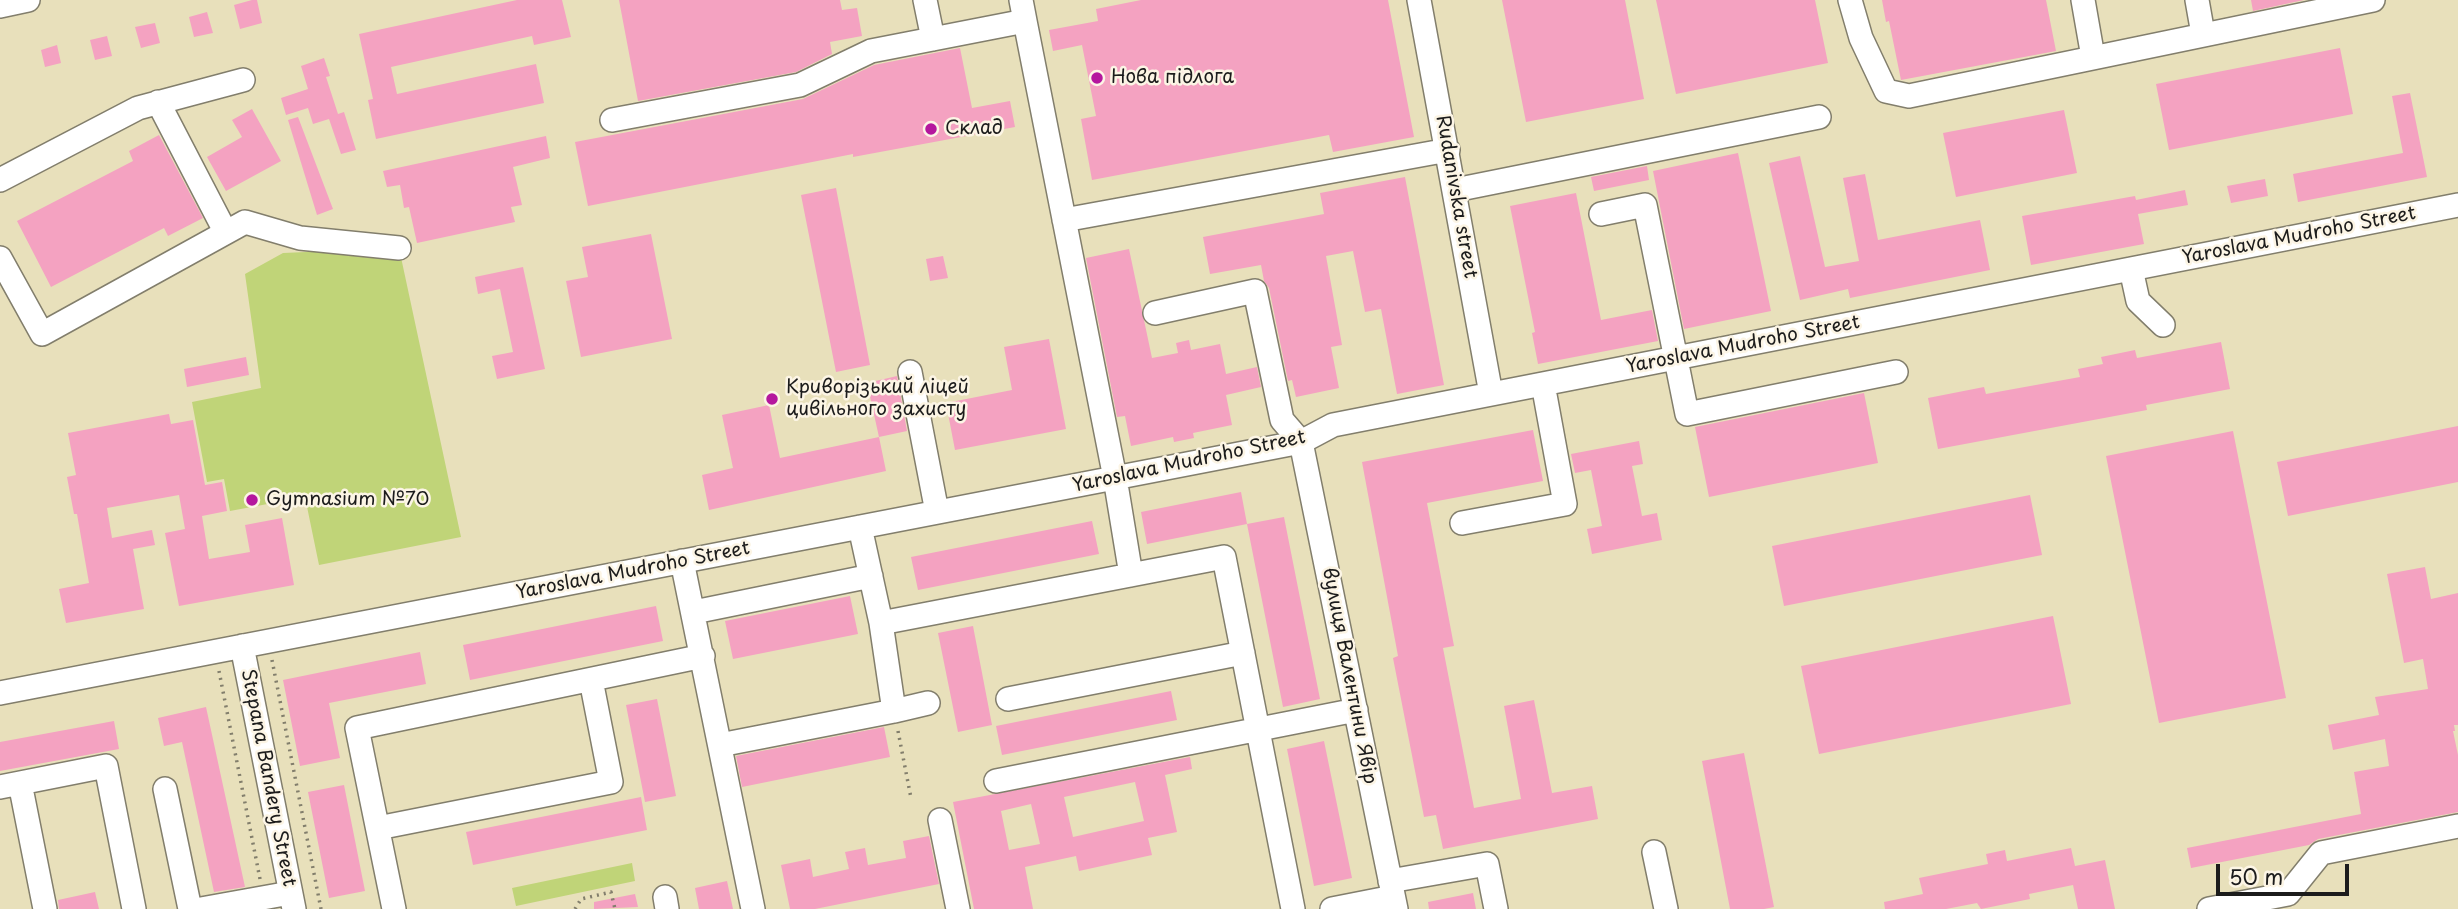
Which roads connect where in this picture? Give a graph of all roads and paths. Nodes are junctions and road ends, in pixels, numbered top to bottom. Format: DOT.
graph roads {
  1 [pos="28,0"];
  2 [pos="925,0"];
  3 [pos="1419,0"];
  4 [pos="1850,0"];
  5 [pos="2083,0"];
  6 [pos="2197,0"];
  7 [pos="2373,0"];
  8 [pos="0,6"];
  9 [pos="1023,11"];
  10 [pos="2203,34"];
  11 [pos="933,40"];
  12 [pos="2093,57"];
  13 [pos="243,80"];
  14 [pos="158,103"];
  15 [pos="1819,117"];
  16 [pos="612,120"];
  17 [pos="1448,149"];
  18 [pos="0,180"];
  19 [pos="1455,190"];
  20 [pos="2458,205"];
  21 [pos="1601,214"];
  22 [pos="1064,220"];
  23 [pos="225,231"];
  24 [pos="398,248"];
  25 [pos="0,258"];
  26 [pos="2131,269"];
  27 [pos="1155,313"];
  28 [pos="2163,325"];
  29 [pos="1675,359"];
  30 [pos="910,372"];
  31 [pos="1896,372"];
  32 [pos="1543,384"];
  33 [pos="1490,394"];
  34 [pos="1301,442"];
  35 [pos="1115,478"];
  36 [pos="937,512"];
  37 [pos="1462,523"];
  38 [pos="860,527"];
  39 [pos="682,561"];
  40 [pos="871,576"];
  41 [pos="1131,576"];
  42 [pos="694,612"];
  43 [pos="881,623"];
  44 [pos="268,641"];
  45 [pos="242,646"];
  46 [pos="216,651"];
  47 [pos="1243,653"];
  48 [pos="703,656"];
  49 [pos="591,680"];
  50 [pos="0,693"];
  51 [pos="1008,699"];
  52 [pos="928,703"];
  53 [pos="1356,710"];
  54 [pos="894,711"];
  55 [pos="1258,729"];
  56 [pos="720,745"];
  57 [pos="996,781"];
  58 [pos="10,785"];
  59 [pos="164,789"];
  60 [pos="911,798"];
  61 [pos="940,820"];
  62 [pos="2458,826"];
  63 [pos="378,828"];
  64 [pos="1654,852"];
  65 [pos="1393,896"];
  66 [pos="263,898"];
  67 [pos="292,901"];
  68 [pos="45,909"];
  69 [pos="134,909"];
  70 [pos="190,909"];
  71 [pos="201,909"];
  72 [pos="321,909"];
  73 [pos="394,909"];
  74 [pos="575,909"];
  75 [pos="615,909"];
  76 [pos="753,909"];
  77 [pos="958,909"];
  78 [pos="1293,909"];
  79 [pos="1332,909"];
  80 [pos="1496,909"];
  81 [pos="1666,909"];
  82 [pos="2209,909"];
  1 -- 8 [label="street"];
  2 -- 11 [label="street"];
  3 -- 17 [label="street, Rudanivska street"];
  4 -- 12 [label="street"];
  5 -- 12 [label="street"];
  6 -- 10 [label="street"];
  7 -- 10 [label="street"];
  9 -- 11 [label="street"];
  9 -- 22 [label="street"];
  10 -- 12 [label="street"];
  11 -- 16 [label="street"];
  13 -- 14 [label="street"];
  14 -- 18 [label="street"];
  14 -- 23 [label="street"];
  15 -- 19 [label="street"];
  17 -- 19 [label="street, Rudanivska street"];
  17 -- 22 [label="street"];
  19 -- 33 [label="street, Rudanivska street"];
  20 -- 26 [label="street, Yaroslava Mudroho Street"];
  21 -- 29 [label="street"];
  22 -- 35 [label="street"];
  23 -- 24 [label="street"];
  23 -- 25 [label="street"];
  26 -- 28 [label="street"];
  26 -- 29 [label="street, Yaroslava Mudroho Street"];
  27 -- 34 [label="street"];
  29 -- 31 [label="street"];
  29 -- 32 [label="street, Yaroslava Mudroho Street"];
  30 -- 36 [label="street"];
  32 -- 33 [label="street, Yaroslava Mudroho Street"];
  32 -- 37 [label="street"];
  33 -- 34 [label="street, Yaroslava Mudroho Street"];
  34 -- 35 [label="street, Yaroslava Mudroho Street"];
  34 -- 53 [label="street, вулиця Валентини Явір"];
  35 -- 36 [label="street, Yaroslava Mudroho Street"];
  35 -- 41 [label="street"];
  36 -- 38 [label="street, Yaroslava Mudroho Street"];
  38 -- 39 [label="street, Yaroslava Mudroho Street"];
  38 -- 40 [label="street"];
  39 -- 42 [label="street"];
  39 -- 44 [label="street, Yaroslava Mudroho Street"];
  40 -- 42 [label="street"];
  40 -- 43 [label="street"];
  41 -- 43 [label="street"];
  41 -- 47 [label="street"];
  42 -- 48 [label="street"];
  43 -- 54 [label="street"];
  44 -- 45 [label="street, Yaroslava Mudroho Street"];
  44 -- 72 [label="path"];
  45 -- 46 [label="street, Yaroslava Mudroho Street"];
  45 -- 67 [label="street, Stepana Bandery Street"];
  46 -- 50 [label="street, Yaroslava Mudroho Street"];
  46 -- 66 [label="path"];
  47 -- 51 [label="street"];
  47 -- 55 [label="street"];
  48 -- 49 [label="street"];
  48 -- 56 [label="street"];
  49 -- 63 [label="street"];
  49 -- 63 [label="street"];
  52 -- 54 [label="street"];
  53 -- 55 [label="street"];
  53 -- 65 [label="street, вулиця Валентини Явір"];
  54 -- 56 [label="street"];
  54 -- 60 [label="path"];
  55 -- 57 [label="street"];
  55 -- 78 [label="street"];
  56 -- 76 [label="street"];
  58 -- 68 [label="street"];
  58 -- 69 [label="street"];
  59 -- 70 [label="street"];
  61 -- 77 [label="street"];
  62 -- 82 [label="street"];
  63 -- 73 [label="street"];
  64 -- 81 [label="street"];
  65 -- 79 [label="street"];
  65 -- 80 [label="street"];
  66 -- 67 [label="street"];
  66 -- 71 [label="street"];
  74 -- 75 [label="path"];
}
